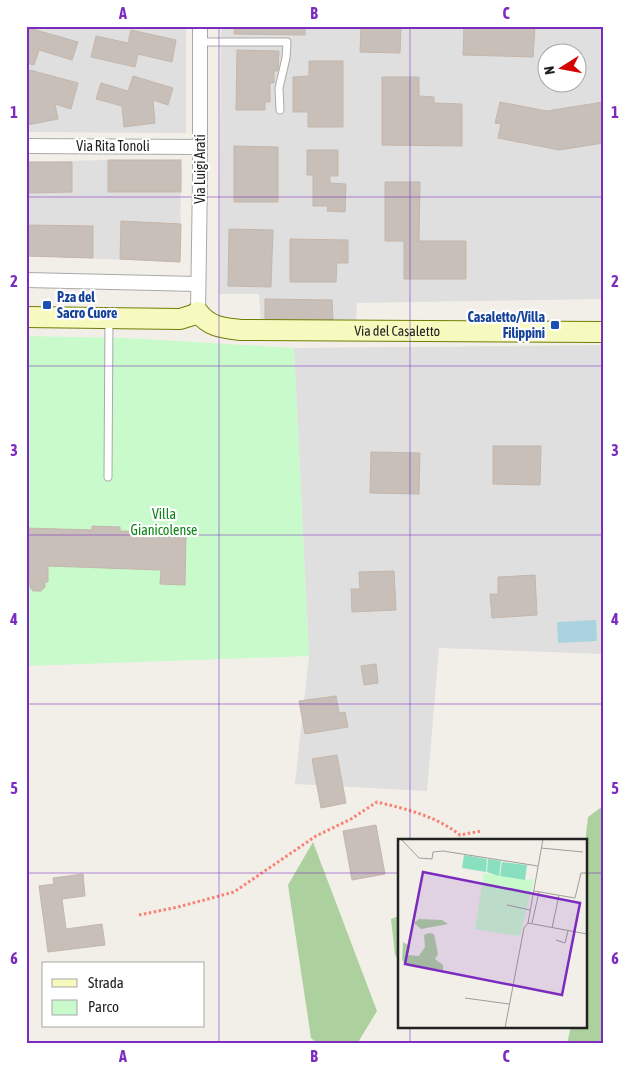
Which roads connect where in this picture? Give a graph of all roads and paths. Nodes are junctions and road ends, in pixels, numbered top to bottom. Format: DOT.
graph roads {
  1 [pos="200,26"];
  2 [pos="200,42"];
  3 [pos="280,110"];
  4 [pos="26,146"];
  5 [pos="200,147"];
  6 [pos="26,280"];
  7 [pos="198,284"];
  8 [pos="198,312"];
  9 [pos="26,317"];
  10 [pos="109,318"];
  11 [pos="603,332"];
  12 [pos="108,477"];
  13 [pos="482,831"];
  14 [pos="139,915"];
  1 -- 2 [label="street, Via Luigi Arati"];
  2 -- 3 [label="lane"];
  2 -- 5 [label="street, Via Luigi Arati"];
  4 -- 5 [label="street, Via Rita Tonoli"];
  5 -- 7 [label="street, Via Luigi Arati"];
  6 -- 7 [label="street"];
  7 -- 8 [label="street, Via Luigi Arati"];
  8 -- 10 [label="street"];
  8 -- 11 [label="street, Via del Casaletto"];
  9 -- 10 [label="street"];
  10 -- 12 [label="lane"];
  13 -- 14 [label="path"];
}
